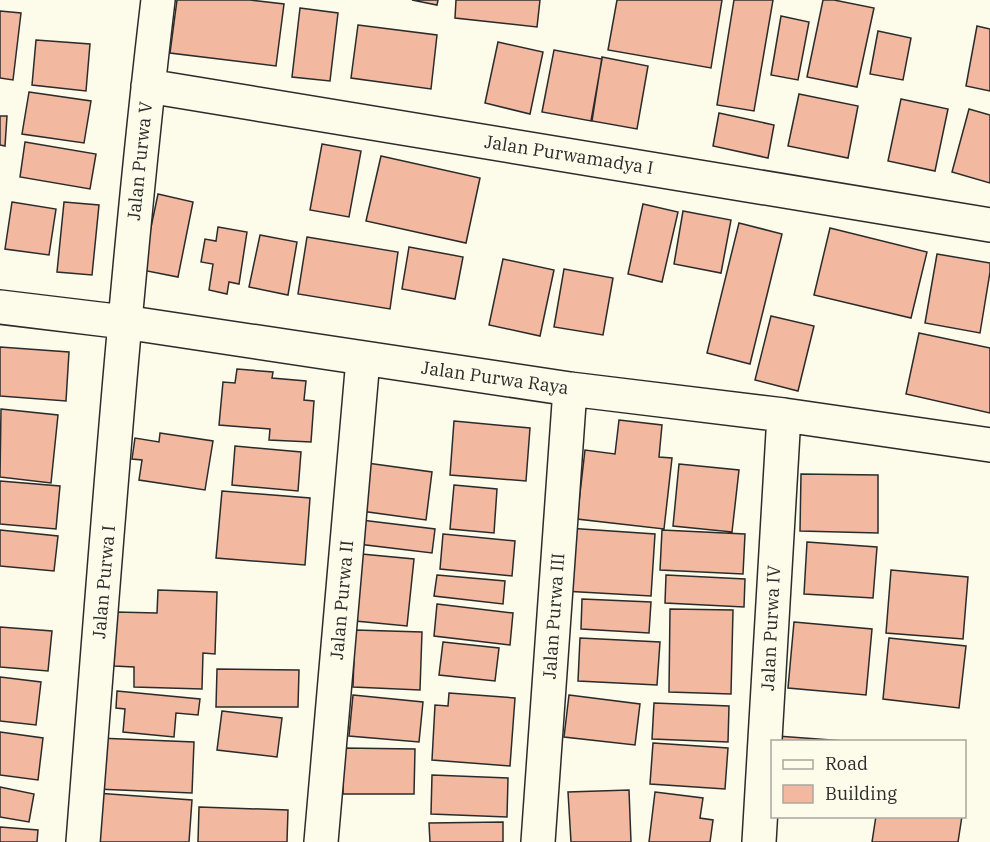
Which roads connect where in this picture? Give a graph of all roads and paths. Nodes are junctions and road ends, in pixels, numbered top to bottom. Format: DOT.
graph roads {
  1 [pos="158,0"];
  2 [pos="148,86"];
  3 [pos="990,225"];
  4 [pos="0,307"];
  5 [pos="124,322"];
  6 [pos="363,359"];
  7 [pos="570,389"];
  8 [pos="784,415"];
  9 [pos="990,445"];
  10 [pos="83,842"];
  11 [pos="321,842"];
  12 [pos="538,842"];
  13 [pos="759,842"];
  1 -- 2 [label="street, Jalan Purwa V"];
  2 -- 3 [label="street, Jalan Purwamadya I"];
  2 -- 5 [label="street, Jalan Purwa V"];
  4 -- 5 [label="street, Jalan Purwa Raya"];
  5 -- 6 [label="street, Jalan Purwa Raya"];
  5 -- 10 [label="street, Jalan Purwa I"];
  6 -- 7 [label="street, Jalan Purwa Raya"];
  6 -- 11 [label="street, Jalan Purwa II"];
  7 -- 8 [label="street, Jalan Purwa Raya"];
  7 -- 12 [label="street, Jalan Purwa III"];
  8 -- 9 [label="street, Jalan Purwa Raya"];
  8 -- 13 [label="street, Jalan Purwa IV"];
}
